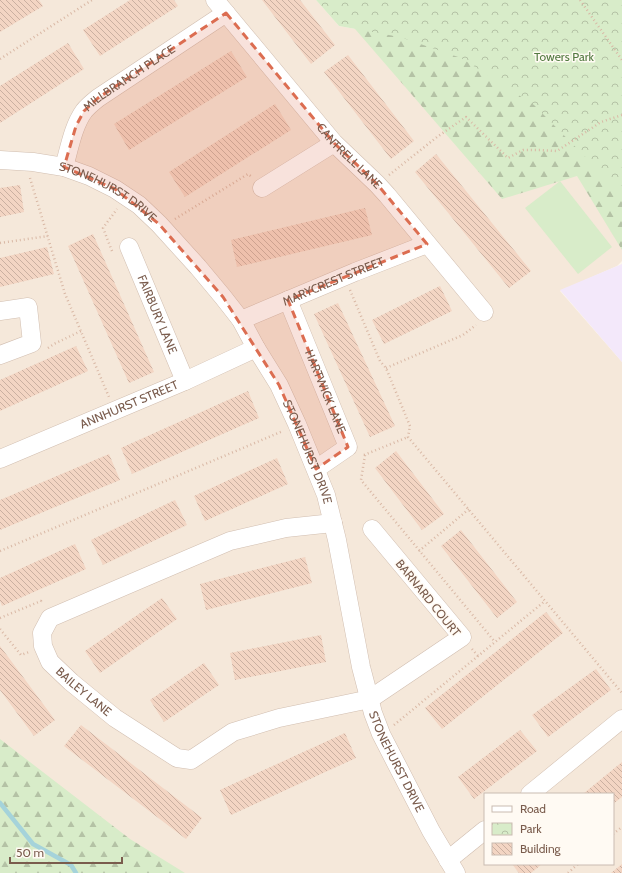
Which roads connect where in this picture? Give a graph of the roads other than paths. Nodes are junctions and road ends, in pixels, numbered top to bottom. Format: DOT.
graph roads {
  1 [pos="221,7"];
  2 [pos="334,143"];
  3 [pos="0,160"];
  4 [pos="64,167"];
  5 [pos="262,188"];
  6 [pos="427,244"];
  7 [pos="121,250"];
  8 [pos="288,300"];
  9 [pos="0,311"];
  10 [pos="482,317"];
  11 [pos="241,320"];
  12 [pos="256,348"];
  13 [pos="0,355"];
  14 [pos="185,381"];
  15 [pos="0,459"];
  16 [pos="316,469"];
  17 [pos="333,523"];
  18 [pos="372,529"];
  19 [pos="370,699"];
  20 [pos="622,719"];
  21 [pos="531,793"];
  22 [pos="484,831"];
  23 [pos="452,867"];
  1 -- 2 [label="street, CANTRELL LANE"];
  1 -- 4 [label="street, MILLBRANCH PLACE"];
  2 -- 5 [label="street"];
  2 -- 6 [label="street, CANTRELL LANE"];
  3 -- 4 [label="street, STONEHURST DRIVE"];
  4 -- 11 [label="street, STONEHURST DRIVE"];
  6 -- 8 [label="street, MARYCREST STREET"];
  6 -- 10 [label="street, CANTRELL LANE"];
  7 -- 14 [label="street, FAIRBURY LANE"];
  8 -- 11 [label="street, MARYCREST STREET"];
  8 -- 16 [label="street, HARTWICK LANE"];
  9 -- 13 [label="street"];
  11 -- 12 [label="street, STONEHURST DRIVE"];
  12 -- 14 [label="street, ANNHURST STREET"];
  12 -- 16 [label="street, STONEHURST DRIVE"];
  14 -- 15 [label="street, ANNHURST STREET"];
  16 -- 17 [label="street, STONEHURST DRIVE"];
  17 -- 19 [label="street, STONEHURST DRIVE"];
  17 -- 19 [label="street, BAILEY LANE"];
  18 -- 19 [label="street, BARNARD COURT"];
  19 -- 23 [label="street, STONEHURST DRIVE"];
  20 -- 21 [label="street"];
  22 -- 23 [label="street"];
}
